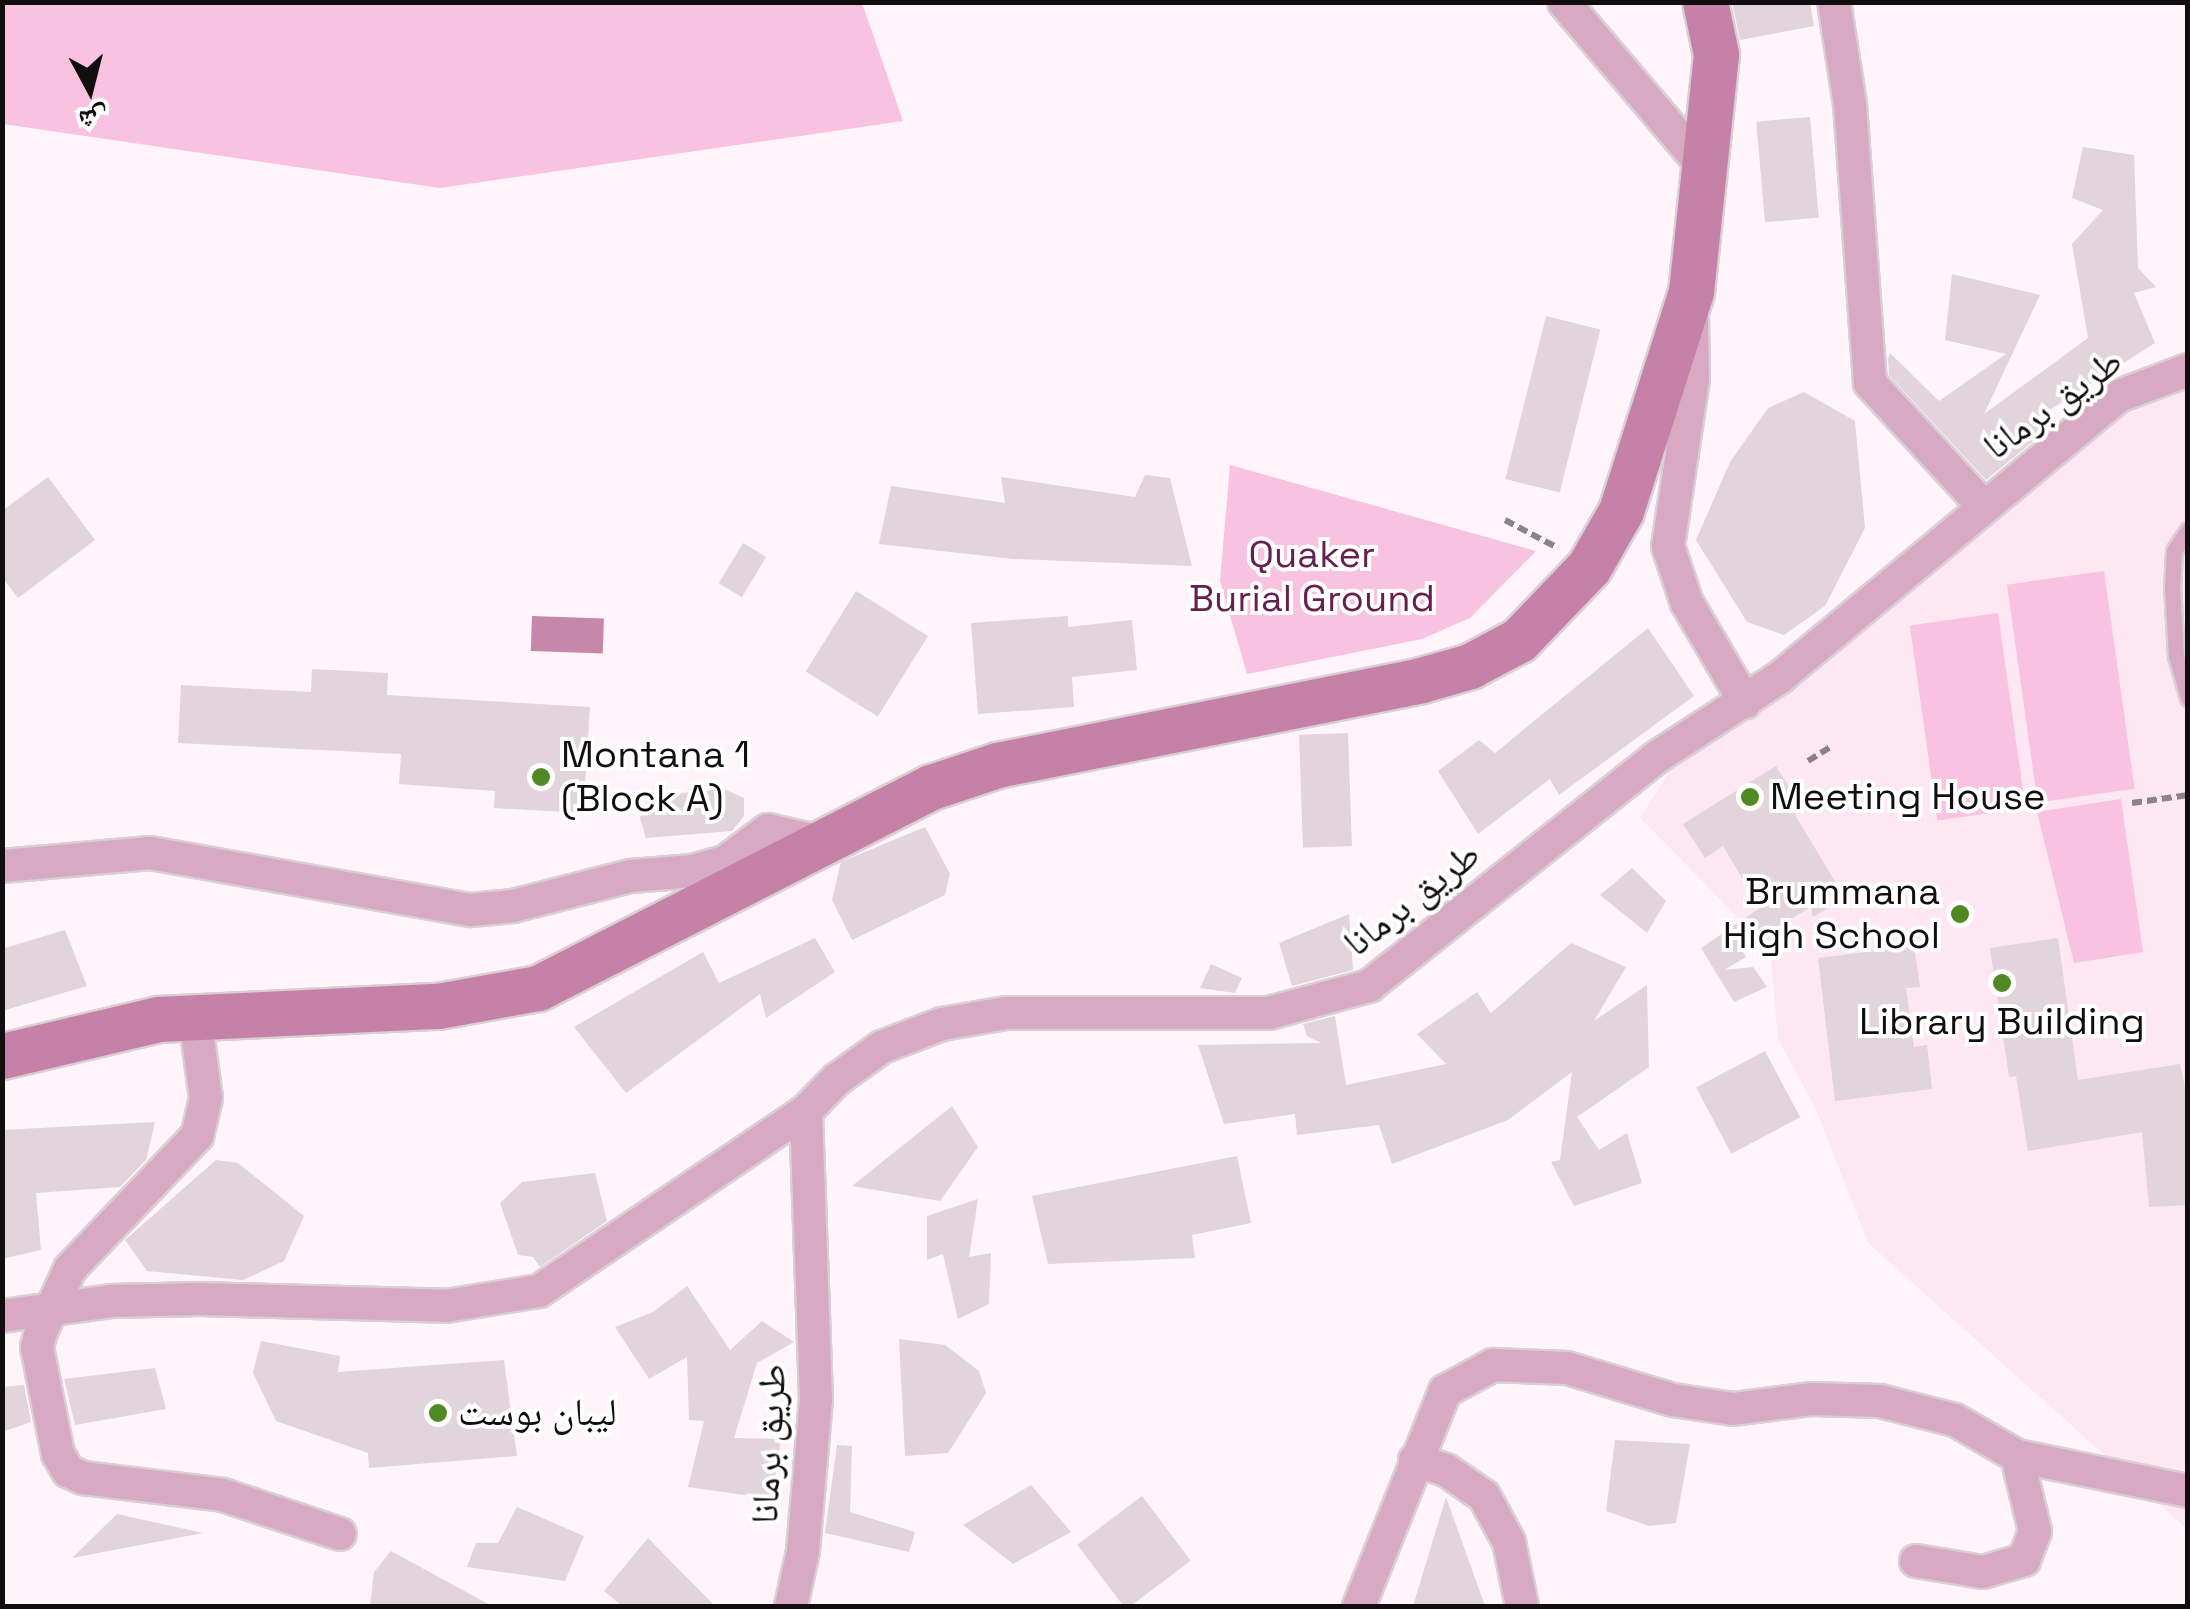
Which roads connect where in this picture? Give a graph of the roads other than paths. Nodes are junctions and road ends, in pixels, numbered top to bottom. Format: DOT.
graph roads {
  1 [pos="1564,2"];
  2 [pos="1705,2"];
  3 [pos="1834,2"];
  4 [pos="1705,168"];
  5 [pos="1691,292"];
  6 [pos="2188,370"];
  7 [pos="1984,507"];
  8 [pos="2188,530"];
  9 [pos="2181,619"];
  10 [pos="2188,698"];
  11 [pos="1744,702"];
  12 [pos="816,840"];
  13 [pos="2,866"];
  14 [pos="194,1017"];
  15 [pos="2,1056"];
  16 [pos="806,1111"];
  17 [pos="50,1309"];
  18 [pos="2,1316"];
  19 [pos="2017,1456"];
  20 [pos="1416,1460"];
  21 [pos="2188,1491"];
  22 [pos="340,1534"];
  23 [pos="1916,1561"];
  24 [pos="791,1606"];
  25 [pos="1359,1606"];
  26 [pos="1522,1606"];
  1 -- 4 [label="street"];
  2 -- 4 [label="main road"];
  3 -- 7 [label="street"];
  4 -- 5 [label="main road"];
  5 -- 11 [label="street"];
  5 -- 12 [label="main road"];
  6 -- 7 [label="street, طريق برمانا"];
  7 -- 11 [label="street, طريق برمانا"];
  8 -- 9 [label="lane"];
  9 -- 10 [label="lane"];
  11 -- 16 [label="street, طريق برمانا"];
  12 -- 13 [label="street"];
  12 -- 14 [label="main road"];
  14 -- 15 [label="main road"];
  14 -- 17 [label="street"];
  16 -- 17 [label="street"];
  16 -- 24 [label="street, طريق برمانا"];
  17 -- 18 [label="street"];
  17 -- 22 [label="street"];
  19 -- 20 [label="street"];
  19 -- 21 [label="street"];
  19 -- 23 [label="street"];
  20 -- 25 [label="street"];
  20 -- 26 [label="street"];
}
